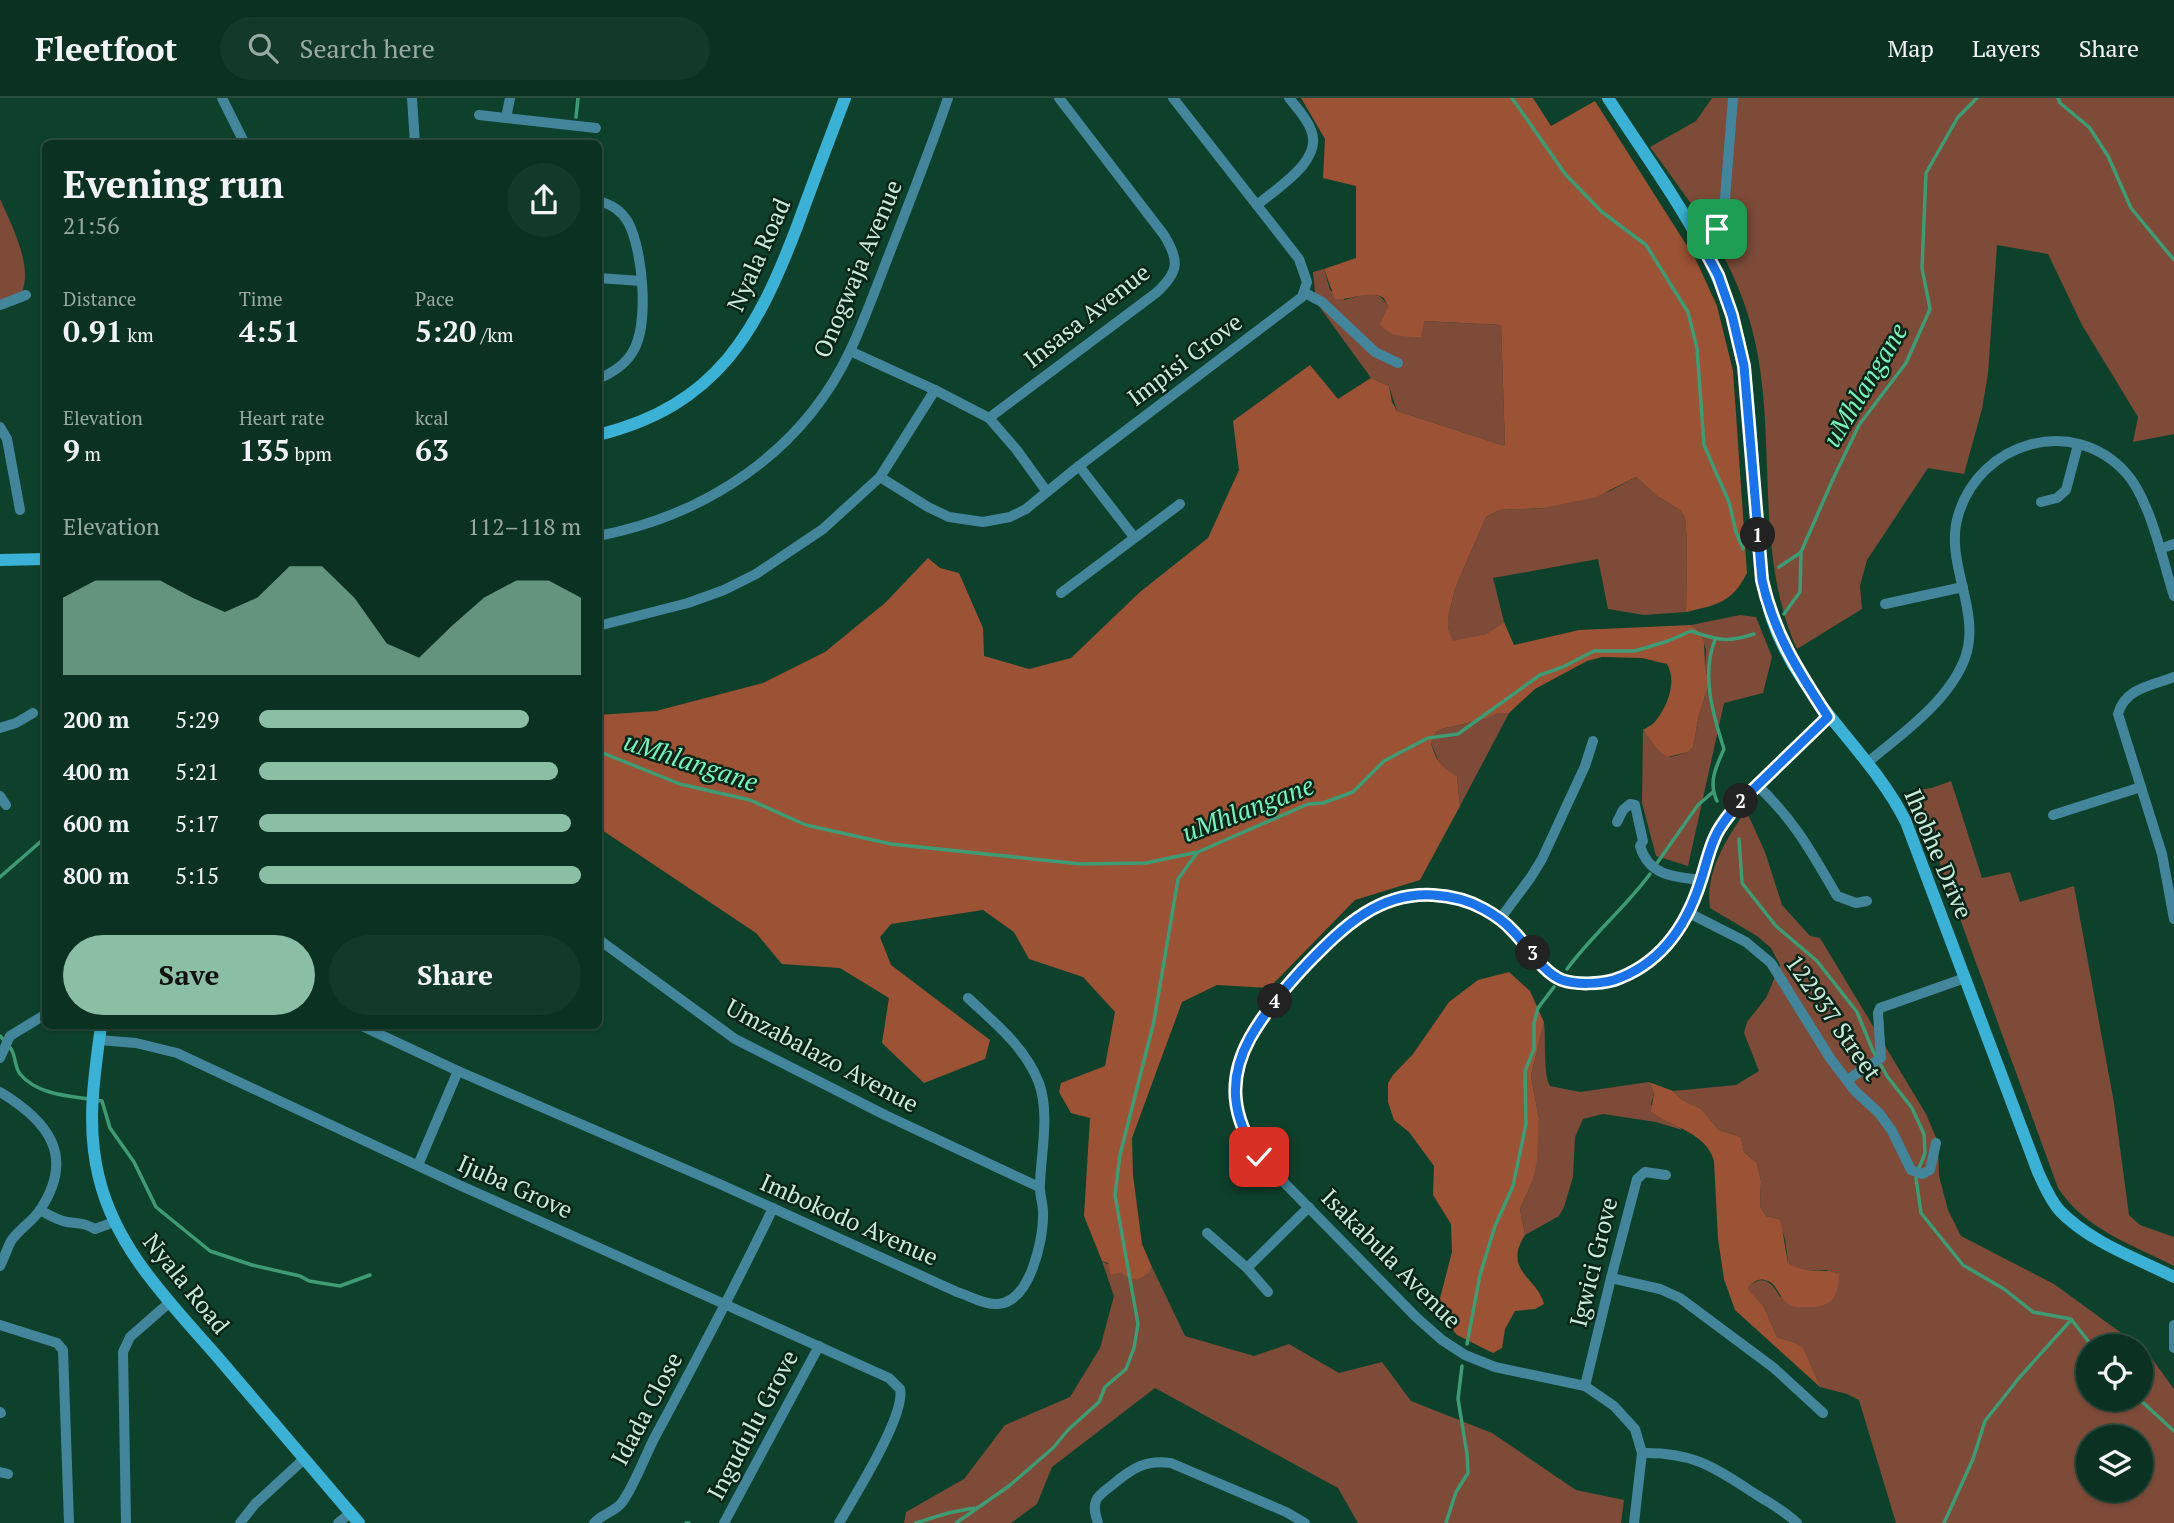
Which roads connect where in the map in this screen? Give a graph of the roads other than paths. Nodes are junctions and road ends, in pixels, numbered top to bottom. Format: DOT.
graph roads {
  1 [pos="222,98"];
  2 [pos="412,98"];
  3 [pos="510,98"];
  4 [pos="845,98"];
  5 [pos="948,98"];
  6 [pos="1059,98"];
  7 [pos="1173,98"];
  8 [pos="1289,98"];
  9 [pos="1608,98"];
  10 [pos="1733,98"];
  11 [pos="479,115"];
  12 [pos="506,118"];
  13 [pos="596,128"];
  14 [pos="243,140"];
  15 [pos="415,140"];
  16 [pos="602,202"];
  17 [pos="1257,205"];
  18 [pos="1703,247"];
  19 [pos="602,278"];
  20 [pos="641,281"];
  21 [pos="1305,293"];
  22 [pos="26,295"];
  23 [pos="0,305"];
  24 [pos="850,351"];
  25 [pos="1398,363"];
  26 [pos="602,377"];
  27 [pos="935,390"];
  28 [pos="989,418"];
  29 [pos="0,427"];
  30 [pos="602,434"];
  31 [pos="2078,445"];
  32 [pos="1079,466"];
  33 [pos="880,477"];
  34 [pos="1047,492"];
  35 [pos="2041,502"];
  36 [pos="1180,503"];
  37 [pos="20,510"];
  38 [pos="602,535"];
  39 [pos="1134,537"];
  40 [pos="2174,544"];
  41 [pos="2160,549"];
  42 [pos="42,559"];
  43 [pos="0,560"];
  44 [pos="1963,587"];
  45 [pos="1061,593"];
  46 [pos="2174,596"];
  47 [pos="1885,604"];
  48 [pos="602,625"];
  49 [pos="2174,677"];
  50 [pos="33,713"];
  51 [pos="1828,717"];
  52 [pos="0,728"];
  53 [pos="1593,741"];
  54 [pos="1868,762"];
  55 [pos="1758,786"];
  56 [pos="2141,787"];
  57 [pos="0,796"];
  58 [pos="6,805"];
  59 [pos="2053,815"];
  60 [pos="1616,822"];
  61 [pos="1701,880"];
  62 [pos="1867,901"];
  63 [pos="1689,913"];
  64 [pos="1500,919"];
  65 [pos="2174,919"];
  66 [pos="602,942"];
  67 [pos="1965,978"];
  68 [pos="968,998"];
  69 [pos="42,1017"];
  70 [pos="101,1029"];
  71 [pos="382,1030"];
  72 [pos="99,1040"];
  73 [pos="0,1058"];
  74 [pos="458,1071"];
  75 [pos="1847,1080"];
  76 [pos="0,1092"];
  77 [pos="1936,1143"];
  78 [pos="418,1164"];
  79 [pos="1666,1175"];
  80 [pos="1039,1187"];
  81 [pos="1309,1207"];
  82 [pos="773,1208"];
  83 [pos="40,1210"];
  84 [pos="114,1222"];
  85 [pos="1208,1233"];
  86 [pos="0,1266"];
  87 [pos="1247,1268"];
  88 [pos="2174,1277"];
  89 [pos="1611,1278"];
  90 [pos="1268,1292"];
  91 [pos="170,1302"];
  92 [pos="727,1305"];
  93 [pos="0,1325"];
  94 [pos="2174,1325"];
  95 [pos="819,1346"];
  96 [pos="2174,1348"];
  97 [pos="1586,1386"];
  98 [pos="1823,1413"];
  99 [pos="1642,1453"];
  100 [pos="304,1459"];
  101 [pos="354,1518"];
  102 [pos="69,1523"];
  103 [pos="126,1523"];
  104 [pos="240,1523"];
  105 [pos="338,1523"];
  106 [pos="594,1523"];
  107 [pos="724,1523"];
  108 [pos="839,1523"];
  109 [pos="1098,1523"];
  110 [pos="1305,1523"];
  111 [pos="1634,1523"];
  112 [pos="1797,1523"];
  1 -- 14 [label="street"];
  2 -- 15 [label="street"];
  3 -- 12 [label="street"];
  4 -- 30 [label="street, Nyala Road"];
  5 -- 24 [label="street, Onogwaja Avenue"];
  6 -- 28 [label="street, Insasa Avenue"];
  7 -- 17 [label="street"];
  8 -- 17 [label="street"];
  9 -- 18 [label="street, Ihobhe Drive"];
  10 -- 18 [label="street"];
  11 -- 12 [label="street"];
  12 -- 13 [label="street"];
  16 -- 20 [label="street"];
  17 -- 21 [label="street"];
  18 -- 51 [label="street, Ihobhe Drive"];
  19 -- 20 [label="street"];
  20 -- 26 [label="street"];
  21 -- 25 [label="street"];
  21 -- 32 [label="street, Impisi Grove"];
  22 -- 23 [label="street"];
  24 -- 27 [label="street"];
  24 -- 38 [label="street, Onogwaja Avenue"];
  27 -- 28 [label="street"];
  27 -- 33 [label="street"];
  28 -- 34 [label="street"];
  29 -- 37 [label="street"];
  31 -- 35 [label="street"];
  31 -- 41 [label="street"];
  31 -- 44 [label="street"];
  32 -- 34 [label="street, Impisi Grove"];
  32 -- 39 [label="street"];
  33 -- 34 [label="street, Impisi Grove"];
  33 -- 48 [label="street"];
  36 -- 39 [label="street"];
  39 -- 45 [label="street"];
  40 -- 41 [label="street"];
  41 -- 46 [label="street"];
  42 -- 43 [label="street"];
  44 -- 47 [label="street"];
  44 -- 54 [label="street"];
  49 -- 56 [label="street"];
  50 -- 52 [label="street"];
  51 -- 54 [label="street, Ihobhe Drive"];
  51 -- 55 [label="street, Isakabula Avenue"];
  53 -- 64 [label="street"];
  54 -- 67 [label="street, Ihobhe Drive"];
  55 -- 61 [label="street, Isakabula Avenue"];
  55 -- 62 [label="street"];
  56 -- 59 [label="street"];
  56 -- 65 [label="street"];
  57 -- 58 [label="street"];
  60 -- 61 [label="street"];
  61 -- 63 [label="street, Isakabula Avenue"];
  63 -- 64 [label="street, Isakabula Avenue"];
  63 -- 75 [label="street, 122937 Street"];
  64 -- 81 [label="street, Isakabula Avenue"];
  66 -- 80 [label="street, Umzabalazo Avenue"];
  67 -- 75 [label="street"];
  67 -- 88 [label="street, Ihobhe Drive"];
  68 -- 80 [label="street, Imbokodo Avenue"];
  69 -- 73 [label="street"];
  70 -- 72 [label="street, Nyala Road"];
  71 -- 74 [label="street, Imbokodo Avenue"];
  72 -- 78 [label="street, Ijuba Grove"];
  72 -- 84 [label="street, Nyala Road"];
  74 -- 78 [label="street"];
  74 -- 82 [label="street, Imbokodo Avenue"];
  75 -- 77 [label="street, 122937 Street"];
  76 -- 83 [label="street"];
  78 -- 92 [label="street, Ijuba Grove"];
  79 -- 89 [label="street, Igwici Grove"];
  80 -- 82 [label="street, Imbokodo Avenue"];
  81 -- 87 [label="street"];
  81 -- 97 [label="street, Isakabula Avenue"];
  82 -- 92 [label="street, Idada Close"];
  83 -- 84 [label="street"];
  83 -- 86 [label="street"];
  84 -- 91 [label="street, Nyala Road"];
  85 -- 87 [label="street"];
  87 -- 90 [label="street"];
  89 -- 97 [label="street, Igwici Grove"];
  89 -- 98 [label="street"];
  91 -- 100 [label="street, Nyala Road"];
  91 -- 103 [label="street"];
  92 -- 95 [label="street, Ijuba Grove"];
  92 -- 106 [label="street, Idada Close"];
  93 -- 102 [label="street"];
  94 -- 96 [label="street"];
  95 -- 107 [label="street, Ingudulu Grove"];
  95 -- 108 [label="street, Ijuba Grove"];
  97 -- 99 [label="street, Isakabula Avenue"];
  99 -- 111 [label="street"];
  99 -- 112 [label="street"];
  100 -- 101 [label="street, Nyala Road"];
  100 -- 104 [label="street"];
  101 -- 105 [label="street"];
  109 -- 110 [label="street"];
}
